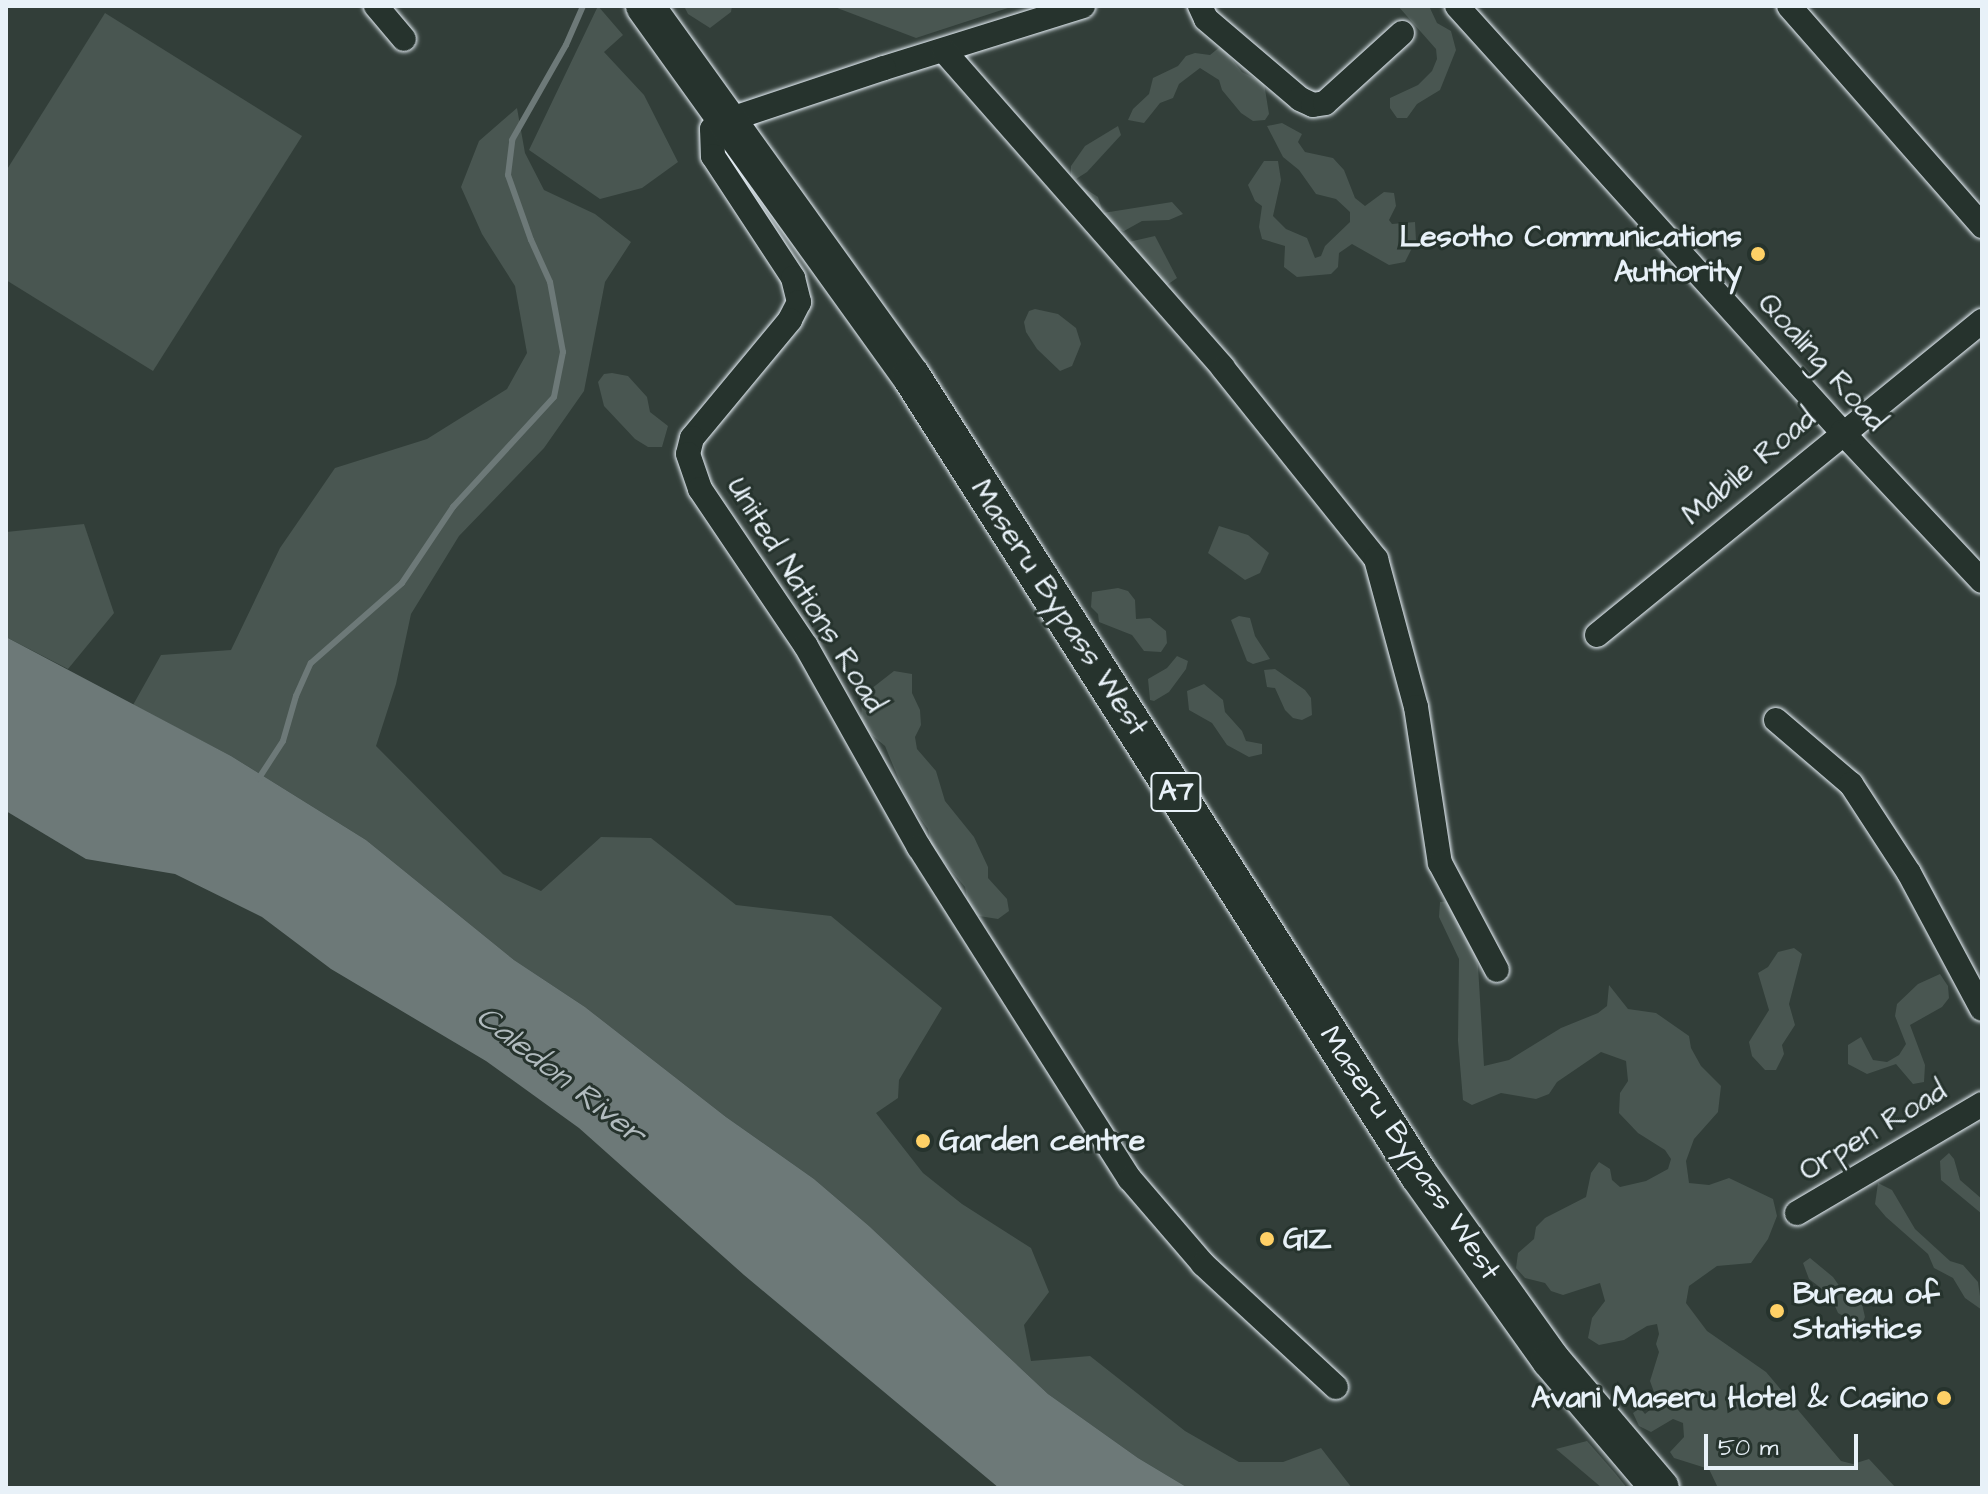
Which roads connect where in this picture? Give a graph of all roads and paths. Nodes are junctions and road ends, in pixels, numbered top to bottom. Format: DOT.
graph roads {
  1 [pos="376,6"];
  2 [pos="645,6"];
  3 [pos="1083,6"];
  4 [pos="1200,6"];
  5 [pos="1457,6"];
  6 [pos="1789,6"];
  7 [pos="1402,33"];
  8 [pos="404,39"];
  9 [pos="944,51"];
  10 [pos="725,121"];
  11 [pos="1982,226"];
  12 [pos="1982,321"];
  13 [pos="1842,432"];
  14 [pos="1982,581"];
  15 [pos="1597,635"];
  16 [pos="1776,720"];
  17 [pos="1497,970"];
  18 [pos="1982,1009"];
  19 [pos="1982,1104"];
  20 [pos="1797,1213"];
  21 [pos="1336,1387"];
  22 [pos="1660,1488"];
  1 -- 8 [label="street"];
  2 -- 10 [label="main road, Maseru Bypass West / A7"];
  3 -- 9 [label="street"];
  4 -- 7 [label="street"];
  5 -- 13 [label="street, Qoaling Road"];
  6 -- 11 [label="street"];
  9 -- 10 [label="street"];
  9 -- 17 [label="street"];
  10 -- 21 [label="street, United Nations Road"];
  10 -- 22 [label="main road, Maseru Bypass West / A7"];
  12 -- 13 [label="street, Mabile Road"];
  13 -- 14 [label="street, Qoaling Road"];
  13 -- 15 [label="street, Mabile Road"];
  16 -- 18 [label="street"];
  19 -- 20 [label="street, Orpen Road"];
}
